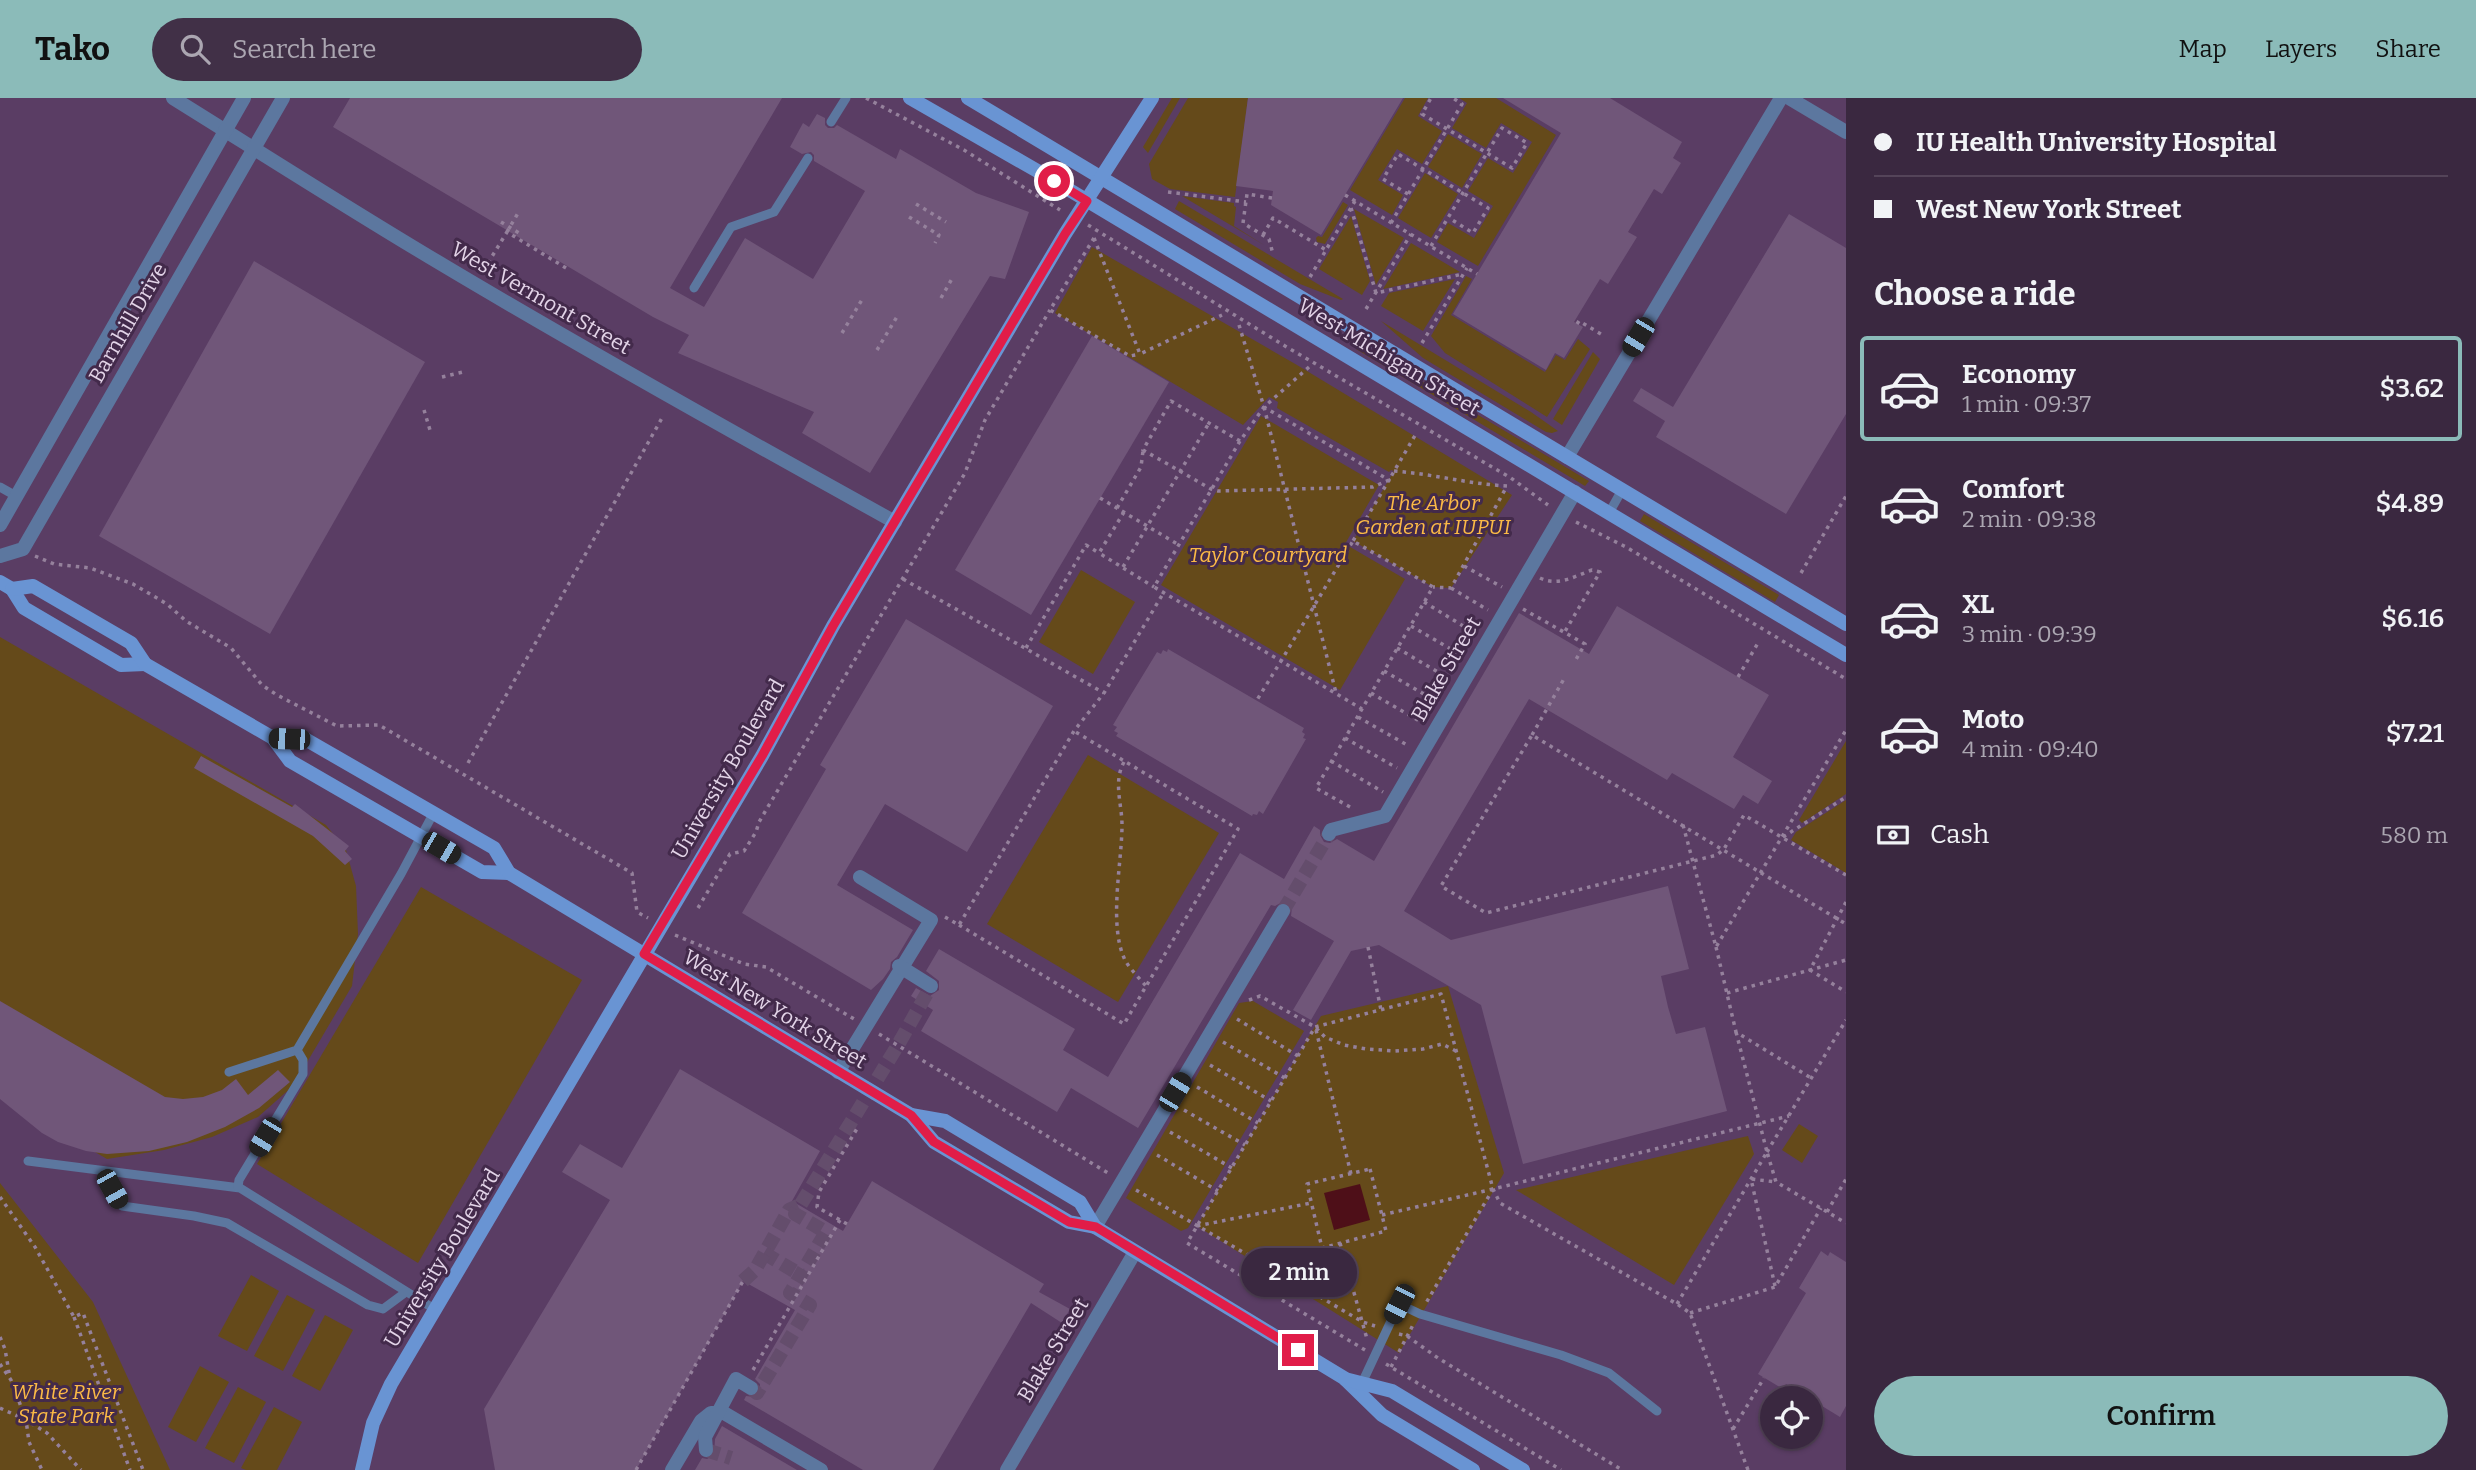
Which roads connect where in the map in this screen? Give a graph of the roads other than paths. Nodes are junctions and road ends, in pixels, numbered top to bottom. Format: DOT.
graph roads {
  1 [pos="173,98"];
  2 [pos="244,98"];
  3 [pos="283,98"];
  4 [pos="846,98"];
  5 [pos="910,98"];
  6 [pos="968,98"];
  7 [pos="1152,98"];
  8 [pos="1781,98"];
  9 [pos="1789,98"];
  10 [pos="831,122"];
  11 [pos="225,131"];
  12 [pos="1846,132"];
  13 [pos="253,149"];
  14 [pos="808,158"];
  15 [pos="1102,178"];
  16 [pos="1087,201"];
  17 [pos="694,288"];
  18 [pos="1567,457"];
  19 [pos="0,487"];
  20 [pos="1622,490"];
  21 [pos="1575,492"];
  22 [pos="16,496"];
  23 [pos="1609,513"];
  24 [pos="895,522"];
  25 [pos="0,525"];
  26 [pos="0,556"];
  27 [pos="6,585"];
  28 [pos="1846,624"];
  29 [pos="1846,655"];
  30 [pos="145,664"];
  31 [pos="273,738"];
  32 [pos="433,814"];
  33 [pos="1329,834"];
  34 [pos="420,836"];
  35 [pos="509,873"];
  36 [pos="859,877"];
  37 [pos="1283,911"];
  38 [pos="644,954"];
  39 [pos="899,966"];
  40 [pos="931,986"];
  41 [pos="297,1051"];
  42 [pos="229,1072"];
  43 [pos="838,1072"];
  44 [pos="911,1115"];
  45 [pos="28,1161"];
  46 [pos="103,1171"];
  47 [pos="238,1187"];
  48 [pos="1096,1227"];
  49 [pos="1135,1252"];
  50 [pos="406,1292"];
  51 [pos="436,1310"];
  52 [pos="1344,1378"];
  53 [pos="749,1383"];
  54 [pos="1362,1383"];
  55 [pos="1657,1411"];
  56 [pos="706,1450"];
  57 [pos="362,1470"];
  58 [pos="672,1470"];
  59 [pos="821,1470"];
  60 [pos="1007,1470"];
  61 [pos="1473,1470"];
  62 [pos="1523,1470"];
  1 -- 11 [label="street, West Vermont Street"];
  2 -- 11 [label="street, Barnhill Drive"];
  3 -- 13 [label="street, Barnhill Drive"];
  4 -- 10 [label="lane"];
  5 -- 16 [label="main road, West Michigan Street"];
  6 -- 15 [label="main road, West Michigan Street"];
  7 -- 15 [label="main road, University Boulevard"];
  8 -- 18 [label="street"];
  9 -- 12 [label="street"];
  11 -- 13 [label="street, West Vermont Street"];
  11 -- 22 [label="street, Barnhill Drive"];
  13 -- 24 [label="street, West Vermont Street"];
  13 -- 26 [label="street, Barnhill Drive"];
  14 -- 17 [label="lane"];
  15 -- 16 [label="main road, University Boulevard"];
  15 -- 18 [label="main road, West Michigan Street"];
  16 -- 21 [label="main road, West Michigan Street"];
  16 -- 24 [label="main road, University Boulevard"];
  18 -- 20 [label="main road, West Michigan Street"];
  19 -- 22 [label="lane"];
  20 -- 23 [label="lane"];
  20 -- 28 [label="main road, West Michigan Street"];
  21 -- 23 [label="main road, West Michigan Street"];
  21 -- 33 [label="street, Blake Street"];
  22 -- 25 [label="street, Barnhill Drive"];
  23 -- 29 [label="main road, West Michigan Street"];
  24 -- 38 [label="main road, University Boulevard"];
  27 -- 30 [label="main road, West New York Street"];
  27 -- 30 [label="main road, West New York Street"];
  30 -- 31 [label="main road, West New York Street"];
  31 -- 32 [label="main road, West New York Street"];
  31 -- 34 [label="main road, West New York Street"];
  32 -- 34 [label="lane"];
  32 -- 35 [label="main road, West New York Street"];
  34 -- 35 [label="main road, West New York Street"];
  34 -- 41 [label="lane"];
  35 -- 38 [label="main road, West New York Street"];
  36 -- 43 [label="street"];
  37 -- 48 [label="street"];
  38 -- 43 [label="main road, West New York Street"];
  38 -- 51 [label="main road, University Boulevard"];
  39 -- 40 [label="street, bridge"];
  41 -- 42 [label="lane"];
  41 -- 47 [label="lane"];
  43 -- 44 [label="main road, West New York Street"];
  44 -- 48 [label="main road, West New York Street"];
  44 -- 48 [label="main road, West New York Street"];
  45 -- 46 [label="lane"];
  46 -- 47 [label="lane"];
  46 -- 50 [label="lane"];
  47 -- 50 [label="lane"];
  48 -- 49 [label="main road, West New York Street"];
  49 -- 52 [label="main road, West New York Street"];
  49 -- 60 [label="street, Blake Street"];
  50 -- 51 [label="lane"];
  51 -- 57 [label="main road, University Boulevard"];
  52 -- 54 [label="main road, West New York Street"];
  52 -- 61 [label="main road, West New York Street"];
  53 -- 56 [label="street, bridge"];
  54 -- 55 [label="lane"];
  54 -- 62 [label="main road, West New York Street"];
  58 -- 59 [label="street"];
}
